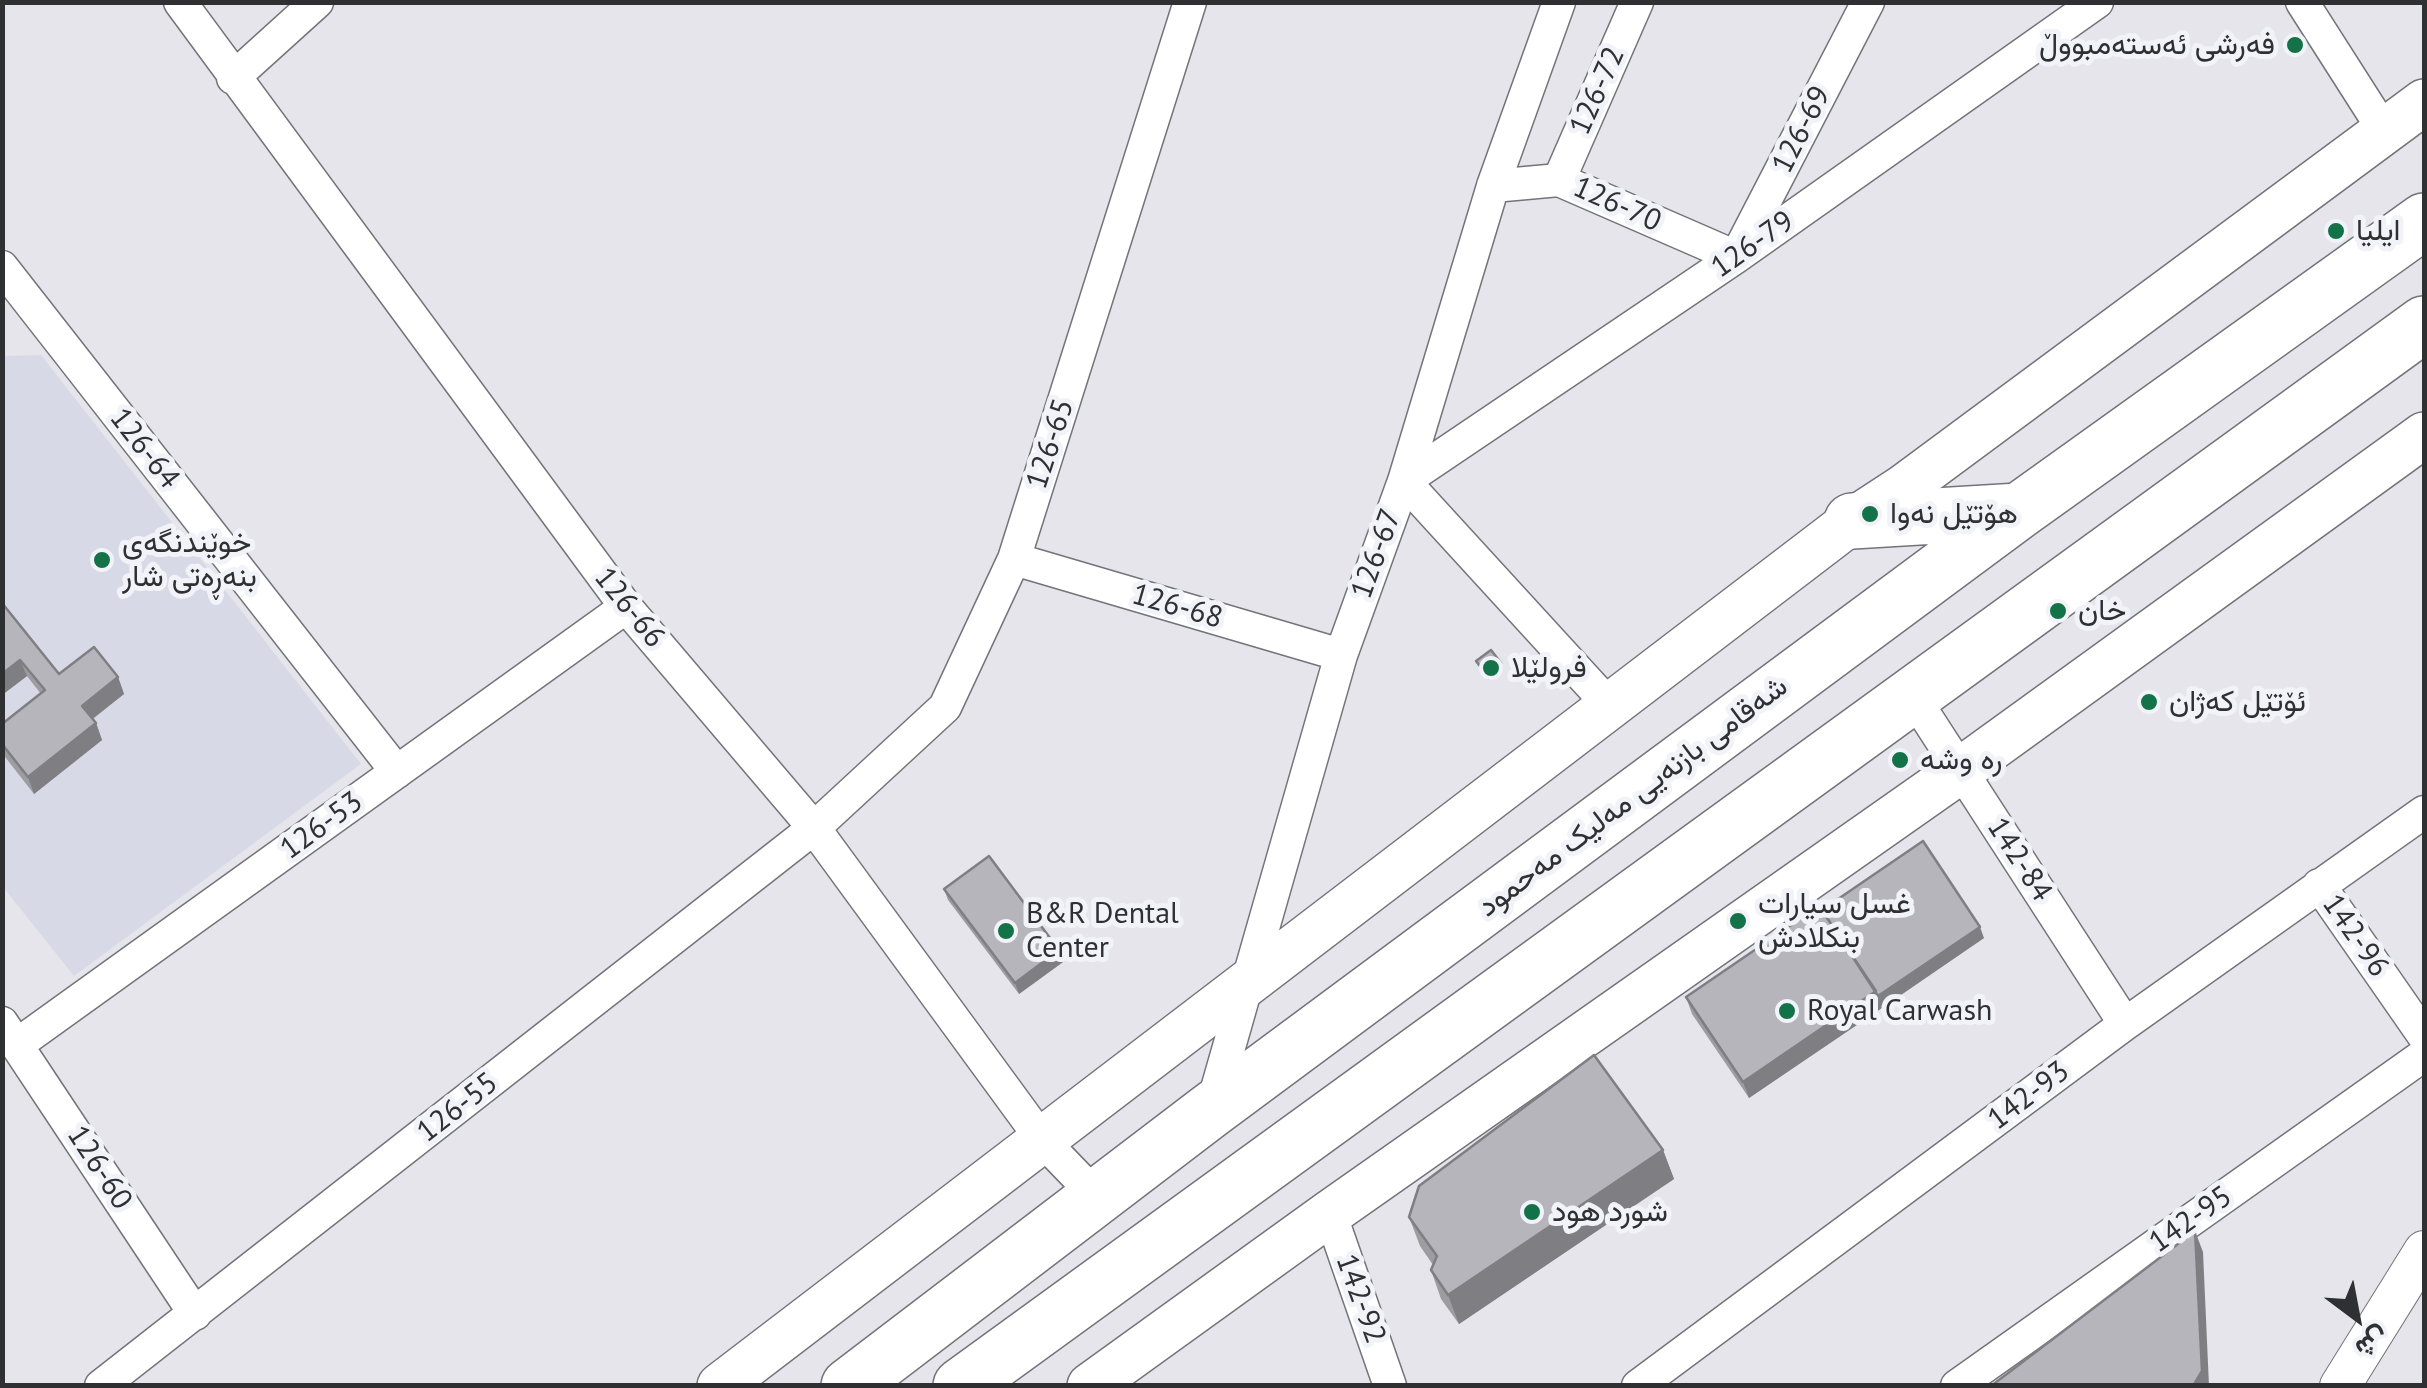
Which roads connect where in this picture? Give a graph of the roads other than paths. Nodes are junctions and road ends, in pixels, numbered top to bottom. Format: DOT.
graph roads {
  1 [pos="180,2"];
  2 [pos="317,2"];
  3 [pos="1190,2"];
  4 [pos="1558,2"];
  5 [pos="1636,2"];
  6 [pos="1868,2"];
  7 [pos="2097,2"];
  8 [pos="2302,2"];
  9 [pos="234,78"];
  10 [pos="2424,102"];
  11 [pos="2385,132"];
  12 [pos="1559,180"];
  13 [pos="1494,186"];
  14 [pos="2424,221"];
  15 [pos="1736,257"];
  16 [pos="9,290"];
  17 [pos="2423,327"];
  18 [pos="2424,435"];
  19 [pos="1404,481"];
  20 [pos="2019,511"];
  21 [pos="1852,521"];
  22 [pos="1014,558"];
  23 [pos="626,607"];
  24 [pos="1341,655"];
  25 [pos="1912,695"];
  26 [pos="1610,706"];
  27 [pos="1961,770"];
  28 [pos="397,772"];
  29 [pos="2424,812"];
  30 [pos="814,828"];
  31 [pos="2319,886"];
  32 [pos="1247,982"];
  33 [pos="2125,1024"];
  34 [pos="10,1034"];
  35 [pos="2424,1036"];
  36 [pos="2424,1055"];
  37 [pos="1211,1110"];
  38 [pos="1042,1141"];
  39 [pos="1098,1198"];
  40 [pos="1330,1213"];
  41 [pos="2424,1251"];
  42 [pos="196,1314"];
  43 [pos="1383,1380"];
  44 [pos="101,1386"];
  45 [pos="720,1386"];
  46 [pos="850,1386"];
  47 [pos="962,1386"];
  48 [pos="1090,1386"];
  49 [pos="1638,1386"];
  50 [pos="1957,1386"];
  51 [pos="2340,1386"];
  1 -- 9 [label="street, 126-66"];
  2 -- 9 [label="street"];
  3 -- 22 [label="street, 126-65"];
  4 -- 13 [label="street, 126-67"];
  5 -- 12 [label="street, 126-72"];
  6 -- 15 [label="street, 126-69"];
  7 -- 15 [label="street, 126-79"];
  8 -- 11 [label="street"];
  9 -- 23 [label="street, 126-66"];
  10 -- 11 [label="main road"];
  11 -- 21 [label="main road"];
  12 -- 13 [label="street, 126-70"];
  12 -- 15 [label="street, 126-70"];
  13 -- 19 [label="street, 126-67"];
  14 -- 20 [label="highway, شەقامی بازنەیی مەلیک مەحمود"];
  15 -- 19 [label="street, 126-79"];
  16 -- 28 [label="street, 126-64"];
  17 -- 25 [label="highway"];
  18 -- 27 [label="main road"];
  19 -- 24 [label="street, 126-67"];
  19 -- 26 [label="street"];
  20 -- 21 [label="highway"];
  20 -- 37 [label="highway, شەقامی بازنەیی مەلیک مەحمود"];
  21 -- 26 [label="main road"];
  22 -- 24 [label="street, 126-68"];
  22 -- 30 [label="street, 126-65"];
  23 -- 28 [label="street, 126-53"];
  23 -- 30 [label="street, 126-66"];
  24 -- 32 [label="street, 126-67"];
  25 -- 27 [label="street, 142-84"];
  25 -- 47 [label="highway"];
  26 -- 32 [label="main road"];
  27 -- 33 [label="street, 142-84"];
  27 -- 40 [label="main road"];
  28 -- 34 [label="street, 126-53"];
  29 -- 31 [label="street, 142-93"];
  30 -- 38 [label="street, 126-66"];
  30 -- 42 [label="street, 126-55"];
  31 -- 33 [label="street, 142-93"];
  31 -- 35 [label="street, 142-96"];
  32 -- 37 [label="street, 126-67"];
  32 -- 38 [label="main road"];
  33 -- 49 [label="street, 142-93"];
  34 -- 42 [label="street, 126-60"];
  36 -- 50 [label="street, 142-95"];
  37 -- 39 [label="highway, شەقامی بازنەیی مەلیک مەحمود"];
  38 -- 39 [label="street, 126-66"];
  38 -- 45 [label="main road"];
  39 -- 46 [label="highway, شەقامی بازنەیی مەلیک مەحمود"];
  40 -- 43 [label="street, 142-92"];
  40 -- 48 [label="main road"];
  41 -- 51 [label="street"];
  42 -- 44 [label="street, 126-55"];
}
